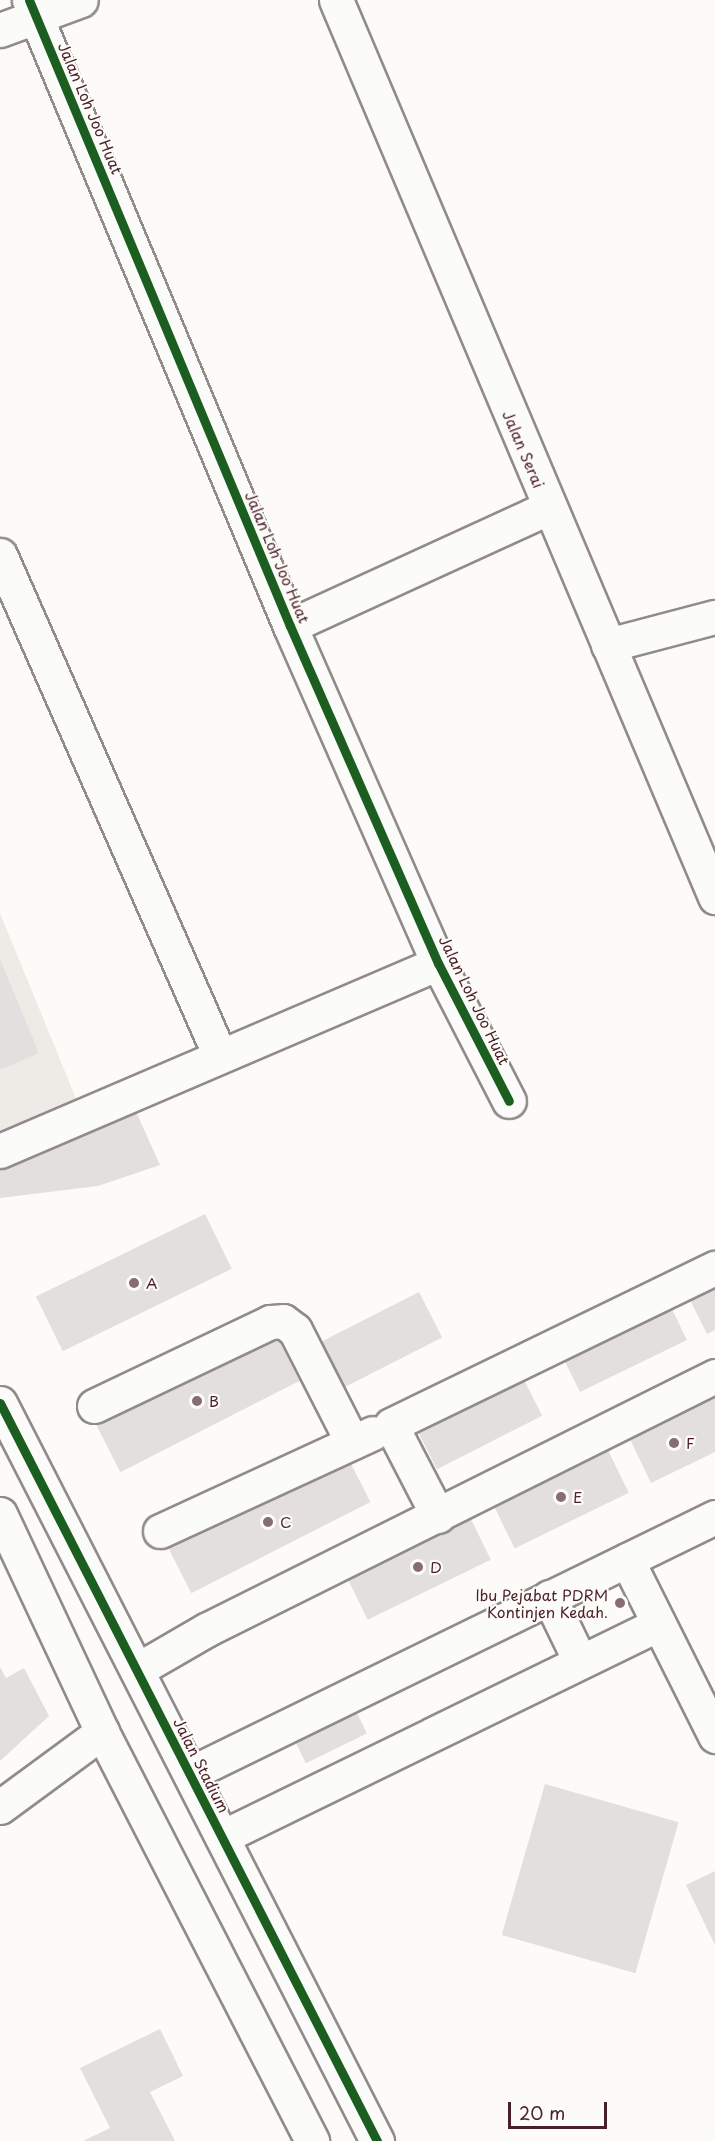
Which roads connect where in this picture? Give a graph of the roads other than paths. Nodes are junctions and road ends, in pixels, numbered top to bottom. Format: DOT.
graph roads {
  1 [pos="81,0"];
  2 [pos="336,0"];
  3 [pos="33,8"];
  4 [pos="0,30"];
  5 [pos="548,508"];
  6 [pos="0,555"];
  7 [pos="715,617"];
  8 [pos="290,626"];
  9 [pos="608,645"];
  10 [pos="715,897"];
  11 [pos="438,963"];
  12 [pos="220,1056"];
  13 [pos="508,1101"];
  14 [pos="0,1151"];
  15 [pos="715,1268"];
  16 [pos="715,1376"];
  17 [pos="0,1403"];
  18 [pos="94,1406"];
  19 [pos="391,1425"];
  20 [pos="352,1442"];
  21 [pos="0,1514"];
  22 [pos="438,1516"];
  23 [pos="715,1517"];
  24 [pos="160,1532"];
  25 [pos="627,1560"];
  26 [pos="549,1597"];
  27 [pos="658,1624"];
  28 [pos="580,1661"];
  29 [pos="136,1670"];
  30 [pos="102,1732"];
  31 [pos="715,1736"];
  32 [pos="190,1773"];
  33 [pos="0,1807"];
  34 [pos="222,1837"];
  35 [pos="312,2141"];
  36 [pos="376,2141"];
  1 -- 3 [label="street"];
  2 -- 5 [label="street, Jalan Serai"];
  3 -- 4 [label="street"];
  3 -- 8 [label="street, Jalan Loh Joo Huat"];
  5 -- 8 [label="street"];
  5 -- 9 [label="street, Jalan Serai"];
  6 -- 12 [label="street"];
  7 -- 9 [label="street"];
  8 -- 11 [label="street, Jalan Loh Joo Huat"];
  9 -- 10 [label="street, Jalan Serai"];
  11 -- 12 [label="street"];
  11 -- 13 [label="street, Jalan Loh Joo Huat"];
  12 -- 14 [label="street"];
  15 -- 19 [label="street"];
  16 -- 22 [label="street"];
  17 -- 29 [label="street, Jalan Stadium"];
  18 -- 20 [label="street"];
  19 -- 20 [label="street"];
  19 -- 22 [label="street"];
  20 -- 24 [label="street"];
  21 -- 30 [label="street"];
  22 -- 29 [label="street"];
  23 -- 25 [label="street"];
  25 -- 26 [label="street"];
  25 -- 27 [label="street"];
  26 -- 28 [label="street"];
  26 -- 32 [label="street"];
  27 -- 28 [label="street"];
  27 -- 31 [label="street"];
  28 -- 34 [label="street"];
  29 -- 32 [label="street, Jalan Stadium"];
  30 -- 33 [label="street"];
  30 -- 35 [label="street"];
  32 -- 34 [label="street, Jalan Stadium"];
  34 -- 36 [label="street, Jalan Stadium"];
}
